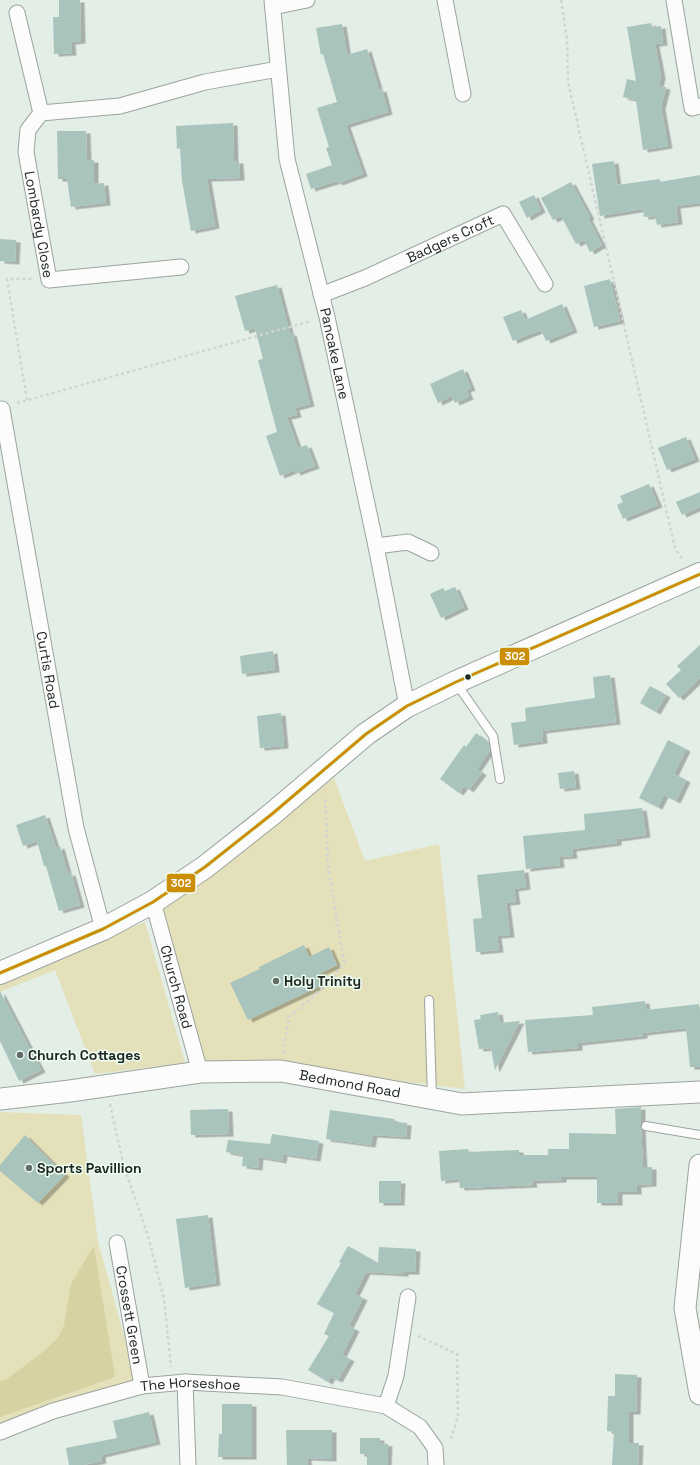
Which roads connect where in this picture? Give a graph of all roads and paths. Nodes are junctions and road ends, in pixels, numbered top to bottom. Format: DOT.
graph roads {
  1 [pos="307,0"];
  2 [pos="446,0"];
  3 [pos="561,0"];
  4 [pos="674,0"];
  5 [pos="272,4"];
  6 [pos="17,13"];
  7 [pos="278,69"];
  8 [pos="463,94"];
  9 [pos="700,106"];
  10 [pos="42,113"];
  11 [pos="181,267"];
  12 [pos="50,280"];
  13 [pos="545,284"];
  14 [pos="321,294"];
  15 [pos="327,317"];
  16 [pos="27,400"];
  17 [pos="2,409"];
  18 [pos="376,546"];
  19 [pos="431,553"];
  20 [pos="697,576"];
  21 [pos="456,682"];
  22 [pos="407,706"];
  23 [pos="323,770"];
  24 [pos="500,780"];
  25 [pos="153,902"];
  26 [pos="102,928"];
  27 [pos="0,973"];
  28 [pos="430,1000"];
  29 [pos="281,1071"];
  30 [pos="200,1072"];
  31 [pos="106,1086"];
  32 [pos="700,1092"];
  33 [pos="432,1098"];
  34 [pos="0,1099"];
  35 [pos="646,1126"];
  36 [pos="700,1135"];
  37 [pos="700,1165"];
  38 [pos="117,1243"];
  39 [pos="408,1297"];
  40 [pos="403,1330"];
  41 [pos="179,1383"];
  42 [pos="142,1386"];
  43 [pos="700,1394"];
  44 [pos="386,1406"];
  45 [pos="0,1432"];
  46 [pos="435,1460"];
  47 [pos="188,1465"];
  1 -- 5 [label="street"];
  2 -- 8 [label="street"];
  3 -- 20 [label="path"];
  4 -- 9 [label="street"];
  5 -- 7 [label="street, Pancake Lane"];
  6 -- 10 [label="street"];
  7 -- 10 [label="street"];
  7 -- 14 [label="street, Pancake Lane"];
  10 -- 12 [label="street, Lombardy Close"];
  11 -- 12 [label="street, Lombardy Close"];
  12 -- 16 [label="path"];
  13 -- 14 [label="street, Badgers Croft"];
  14 -- 15 [label="street, Pancake Lane"];
  15 -- 16 [label="path"];
  15 -- 18 [label="street, Pancake Lane"];
  16 -- 17 [label="path"];
  17 -- 26 [label="street, Curtis Road"];
  18 -- 19 [label="street"];
  18 -- 22 [label="street, Pancake Lane"];
  20 -- 21 [label="main road"];
  21 -- 22 [label="main road"];
  21 -- 24 [label="lane"];
  22 -- 23 [label="main road"];
  23 -- 25 [label="main road"];
  23 -- 29 [label="path"];
  25 -- 26 [label="main road"];
  25 -- 30 [label="street, Church Road"];
  26 -- 27 [label="main road"];
  28 -- 33 [label="lane"];
  29 -- 30 [label="street, Bedmond Road"];
  29 -- 33 [label="street, Bedmond Road"];
  30 -- 31 [label="street, Bedmond Road"];
  31 -- 34 [label="street, Bedmond Road"];
  31 -- 41 [label="path"];
  32 -- 33 [label="street, Bedmond Road"];
  35 -- 36 [label="lane"];
  37 -- 43 [label="street"];
  38 -- 42 [label="street, Crossett Green"];
  39 -- 40 [label="street"];
  40 -- 44 [label="street"];
  40 -- 46 [label="path"];
  41 -- 42 [label="street, The Horseshoe"];
  41 -- 44 [label="street, The Horseshoe"];
  41 -- 47 [label="street"];
  42 -- 45 [label="street, The Horseshoe"];
  44 -- 46 [label="street, The Horseshoe"];
}
